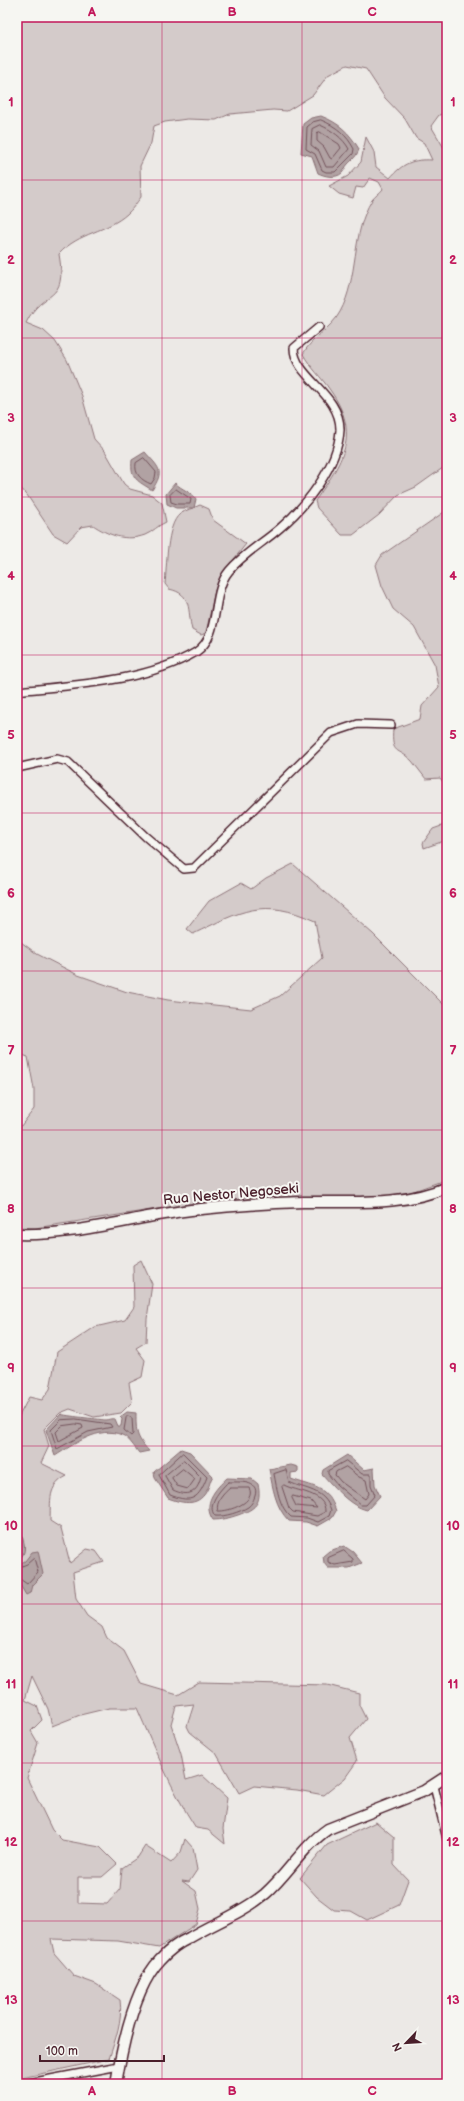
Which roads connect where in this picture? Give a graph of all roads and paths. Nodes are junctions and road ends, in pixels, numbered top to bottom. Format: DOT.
graph roads {
  1 [pos="319,328"];
  2 [pos="17,691"];
  3 [pos="390,725"];
  4 [pos="17,768"];
  5 [pos="447,1187"];
  6 [pos="17,1234"];
  7 [pos="447,1776"];
  8 [pos="434,1786"];
  9 [pos="447,1839"];
  10 [pos="119,2066"];
  11 [pos="24,2084"];
  12 [pos="116,2084"];
  1 -- 2 [label="street"];
  3 -- 4 [label="street"];
  5 -- 6 [label="street, Rua Nestor Negoseki"];
  7 -- 8 [label="street"];
  8 -- 9 [label="street"];
  8 -- 10 [label="street"];
  10 -- 11 [label="street"];
  10 -- 12 [label="street"];
}
